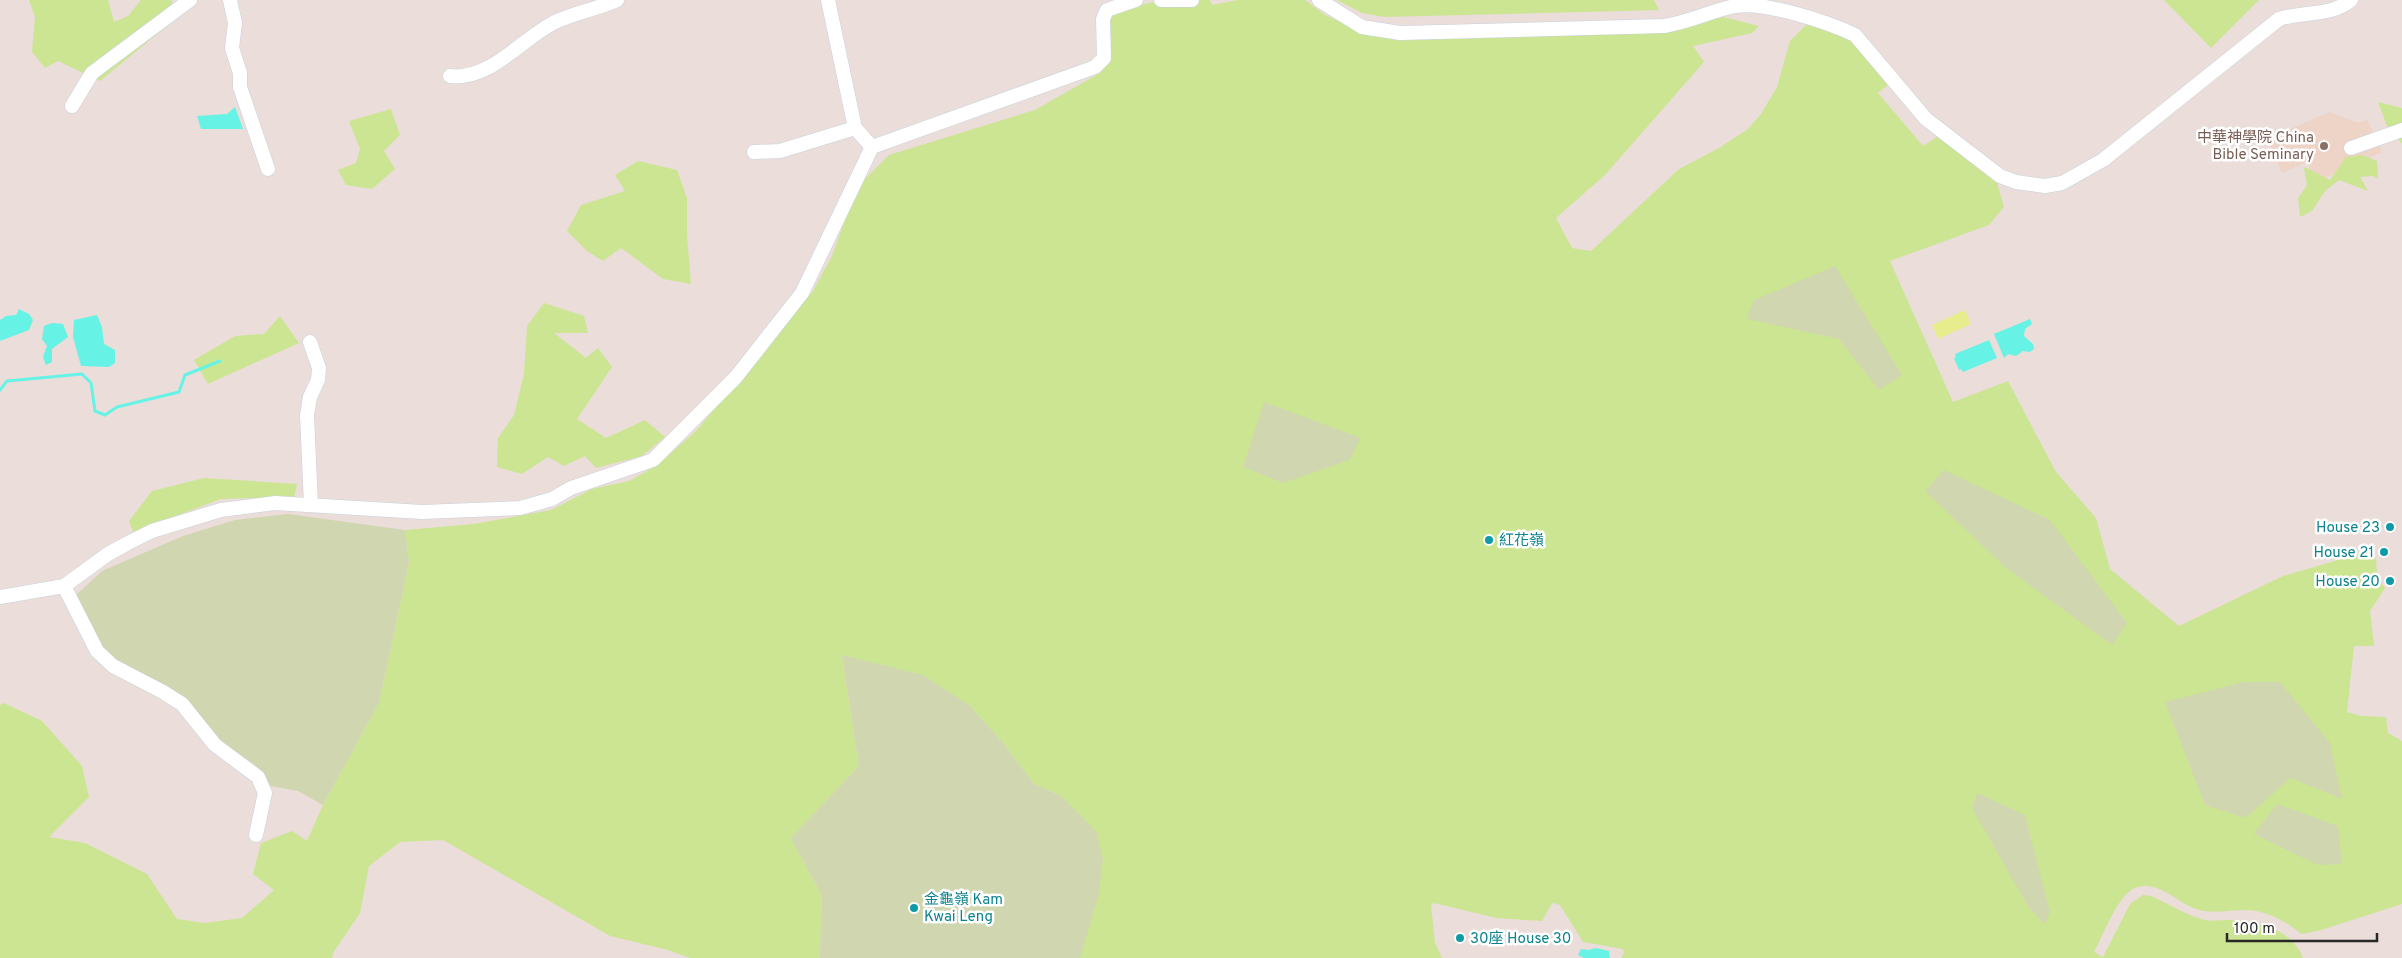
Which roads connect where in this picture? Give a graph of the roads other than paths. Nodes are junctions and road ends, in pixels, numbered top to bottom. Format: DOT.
graph roads {
  1 [pos="190,0"];
  2 [pos="230,0"];
  3 [pos="617,0"];
  4 [pos="828,0"];
  5 [pos="1136,0"];
  6 [pos="1161,0"];
  7 [pos="1192,0"];
  8 [pos="1319,0"];
  9 [pos="2351,0"];
  10 [pos="450,76"];
  11 [pos="72,106"];
  12 [pos="855,128"];
  13 [pos="2402,130"];
  14 [pos="872,147"];
  15 [pos="2351,148"];
  16 [pos="754,152"];
  17 [pos="268,169"];
  18 [pos="310,342"];
  19 [pos="311,505"];
  20 [pos="64,586"];
  21 [pos="0,597"];
  22 [pos="256,835"];
  1 -- 11 [label="street"];
  2 -- 17 [label="street"];
  3 -- 10 [label="street"];
  4 -- 12 [label="street"];
  5 -- 14 [label="street"];
  6 -- 7 [label="street"];
  8 -- 9 [label="street"];
  12 -- 14 [label="street"];
  12 -- 16 [label="street"];
  13 -- 15 [label="street"];
  14 -- 19 [label="street"];
  18 -- 19 [label="street"];
  19 -- 20 [label="street"];
  20 -- 21 [label="street"];
  20 -- 22 [label="street"];
}
